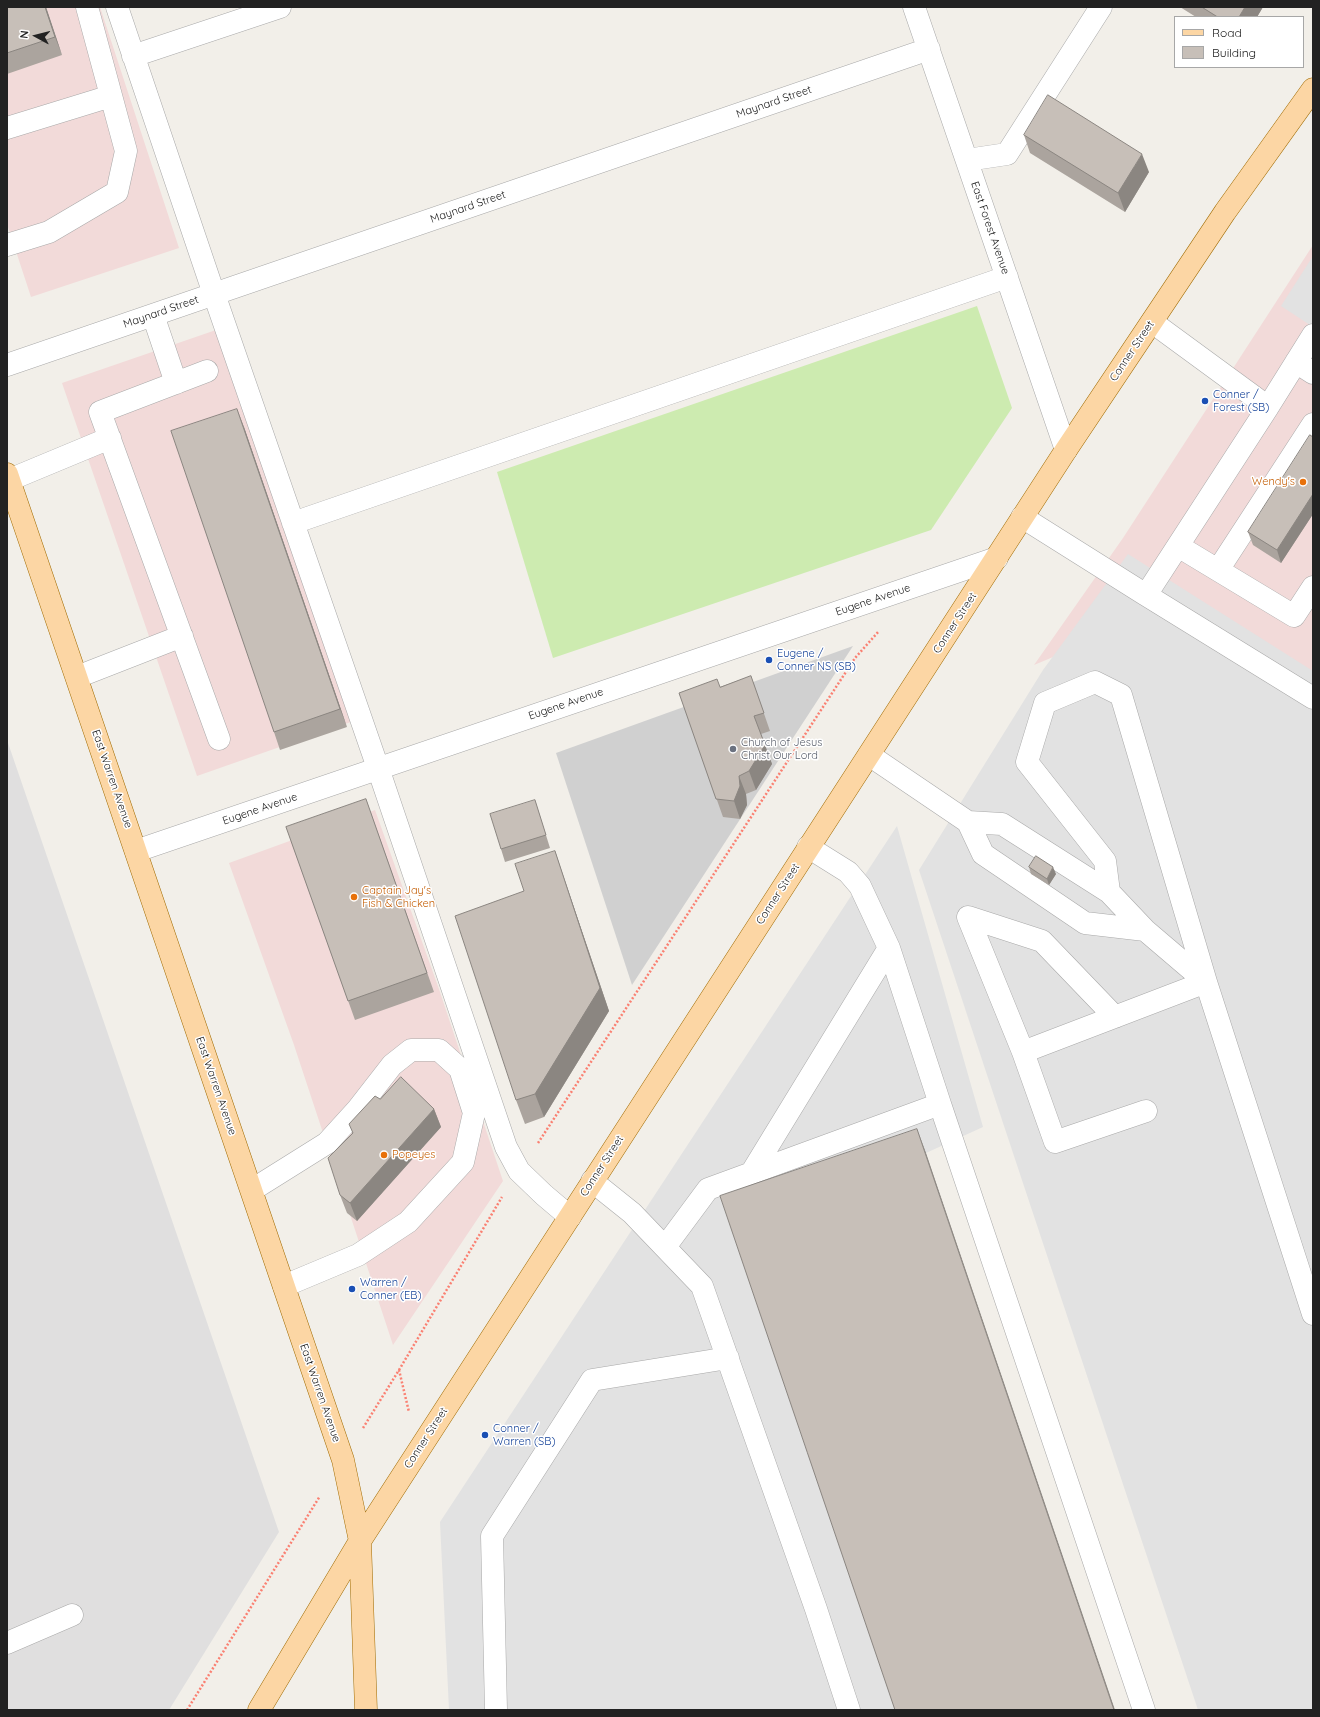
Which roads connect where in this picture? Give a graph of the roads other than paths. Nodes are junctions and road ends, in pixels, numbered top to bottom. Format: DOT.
graph roads {
  1 [pos="87,7"];
  2 [pos="117,7"];
  3 [pos="280,7"];
  4 [pos="914,7"];
  5 [pos="1101,7"];
  6 [pos="929,49"];
  7 [pos="133,56"];
  8 [pos="1313,89"];
  9 [pos="111,96"];
  10 [pos="7,128"];
  11 [pos="967,160"];
  12 [pos="7,245"];
  13 [pos="1007,278"];
  14 [pos="214,294"];
  15 [pos="153,315"];
  16 [pos="1152,322"];
  17 [pos="1313,335"];
  18 [pos="7,365"];
  19 [pos="1304,368"];
  20 [pos="207,371"];
  21 [pos="176,383"];
  22 [pos="1268,407"];
  23 [pos="1313,424"];
  24 [pos="110,438"];
  25 [pos="1066,450"];
  26 [pos="8,477"];
  27 [pos="1022,517"];
  28 [pos="293,523"];
  29 [pos="1178,546"];
  30 [pos="996,558"];
  31 [pos="1218,570"];
  32 [pos="1313,587"];
  33 [pos="1146,594"];
  34 [pos="182,636"];
  35 [pos="77,678"];
  36 [pos="1313,698"];
  37 [pos="219,739"];
  38 [pos="869,755"];
  39 [pos="378,768"];
  40 [pos="968,822"];
  41 [pos="808,847"];
  42 [pos="136,851"];
  43 [pos="1109,892"];
  44 [pos="1145,930"];
  45 [pos="889,948"];
  46 [pos="1206,982"];
  47 [pos="1115,1017"];
  48 [pos="1024,1052"];
  49 [pos="940,1104"];
  50 [pos="1146,1111"];
  51 [pos="752,1172"];
  52 [pos="592,1182"];
  53 [pos="252,1190"];
  54 [pos="570,1217"];
  55 [pos="664,1247"];
  56 [pos="284,1286"];
  57 [pos="1313,1314"];
  58 [pos="728,1358"];
  59 [pos="360,1542"];
  60 [pos="72,1615"];
  61 [pos="7,1643"];
  62 [pos="259,1710"];
  63 [pos="366,1710"];
  64 [pos="496,1710"];
  65 [pos="849,1710"];
  66 [pos="1144,1710"];
  1 -- 9 [label="street"];
  2 -- 7 [label="street"];
  3 -- 7 [label="street"];
  4 -- 6 [label="street, East Forest Avenue"];
  5 -- 11 [label="street"];
  6 -- 11 [label="street, East Forest Avenue"];
  6 -- 14 [label="street, Maynard Street"];
  7 -- 14 [label="street"];
  8 -- 16 [label="main road, Conner Street"];
  9 -- 10 [label="street"];
  9 -- 12 [label="street"];
  11 -- 13 [label="street, East Forest Avenue"];
  13 -- 25 [label="street, East Forest Avenue"];
  13 -- 28 [label="street"];
  14 -- 15 [label="street, Maynard Street"];
  14 -- 28 [label="street"];
  15 -- 18 [label="street, Maynard Street"];
  15 -- 21 [label="street"];
  16 -- 22 [label="street"];
  16 -- 25 [label="main road, Conner Street"];
  17 -- 19 [label="street"];
  19 -- 22 [label="street"];
  20 -- 21 [label="street"];
  21 -- 24 [label="street"];
  22 -- 29 [label="street"];
  23 -- 31 [label="street"];
  24 -- 26 [label="street"];
  24 -- 34 [label="street"];
  25 -- 27 [label="main road, Conner Street"];
  26 -- 35 [label="main road, East Warren Avenue"];
  27 -- 30 [label="main road, Conner Street"];
  27 -- 33 [label="street"];
  28 -- 39 [label="street"];
  29 -- 31 [label="street"];
  29 -- 33 [label="street"];
  30 -- 38 [label="main road, Conner Street"];
  30 -- 39 [label="street, Eugene Avenue"];
  31 -- 32 [label="street"];
  33 -- 36 [label="street"];
  34 -- 35 [label="street"];
  34 -- 37 [label="street"];
  35 -- 42 [label="main road, East Warren Avenue"];
  38 -- 40 [label="street"];
  38 -- 41 [label="main road, Conner Street"];
  39 -- 42 [label="street, Eugene Avenue"];
  39 -- 54 [label="street"];
  40 -- 43 [label="street"];
  40 -- 44 [label="street"];
  41 -- 45 [label="street"];
  41 -- 52 [label="main road, Conner Street"];
  42 -- 53 [label="main road, East Warren Avenue"];
  43 -- 44 [label="street"];
  43 -- 46 [label="street"];
  44 -- 46 [label="street"];
  45 -- 49 [label="street"];
  45 -- 51 [label="street"];
  46 -- 47 [label="street"];
  46 -- 57 [label="street"];
  47 -- 48 [label="street"];
  47 -- 48 [label="street"];
  48 -- 50 [label="street"];
  49 -- 51 [label="street"];
  49 -- 66 [label="street"];
  51 -- 55 [label="street"];
  52 -- 54 [label="main road, Conner Street"];
  52 -- 55 [label="street"];
  53 -- 56 [label="main road, East Warren Avenue"];
  53 -- 56 [label="street"];
  54 -- 59 [label="main road, Conner Street"];
  55 -- 58 [label="street"];
  56 -- 59 [label="main road, East Warren Avenue"];
  58 -- 64 [label="street"];
  58 -- 65 [label="street"];
  59 -- 62 [label="main road, Conner Street"];
  59 -- 63 [label="main road, East Warren Avenue"];
  60 -- 61 [label="street"];
}
